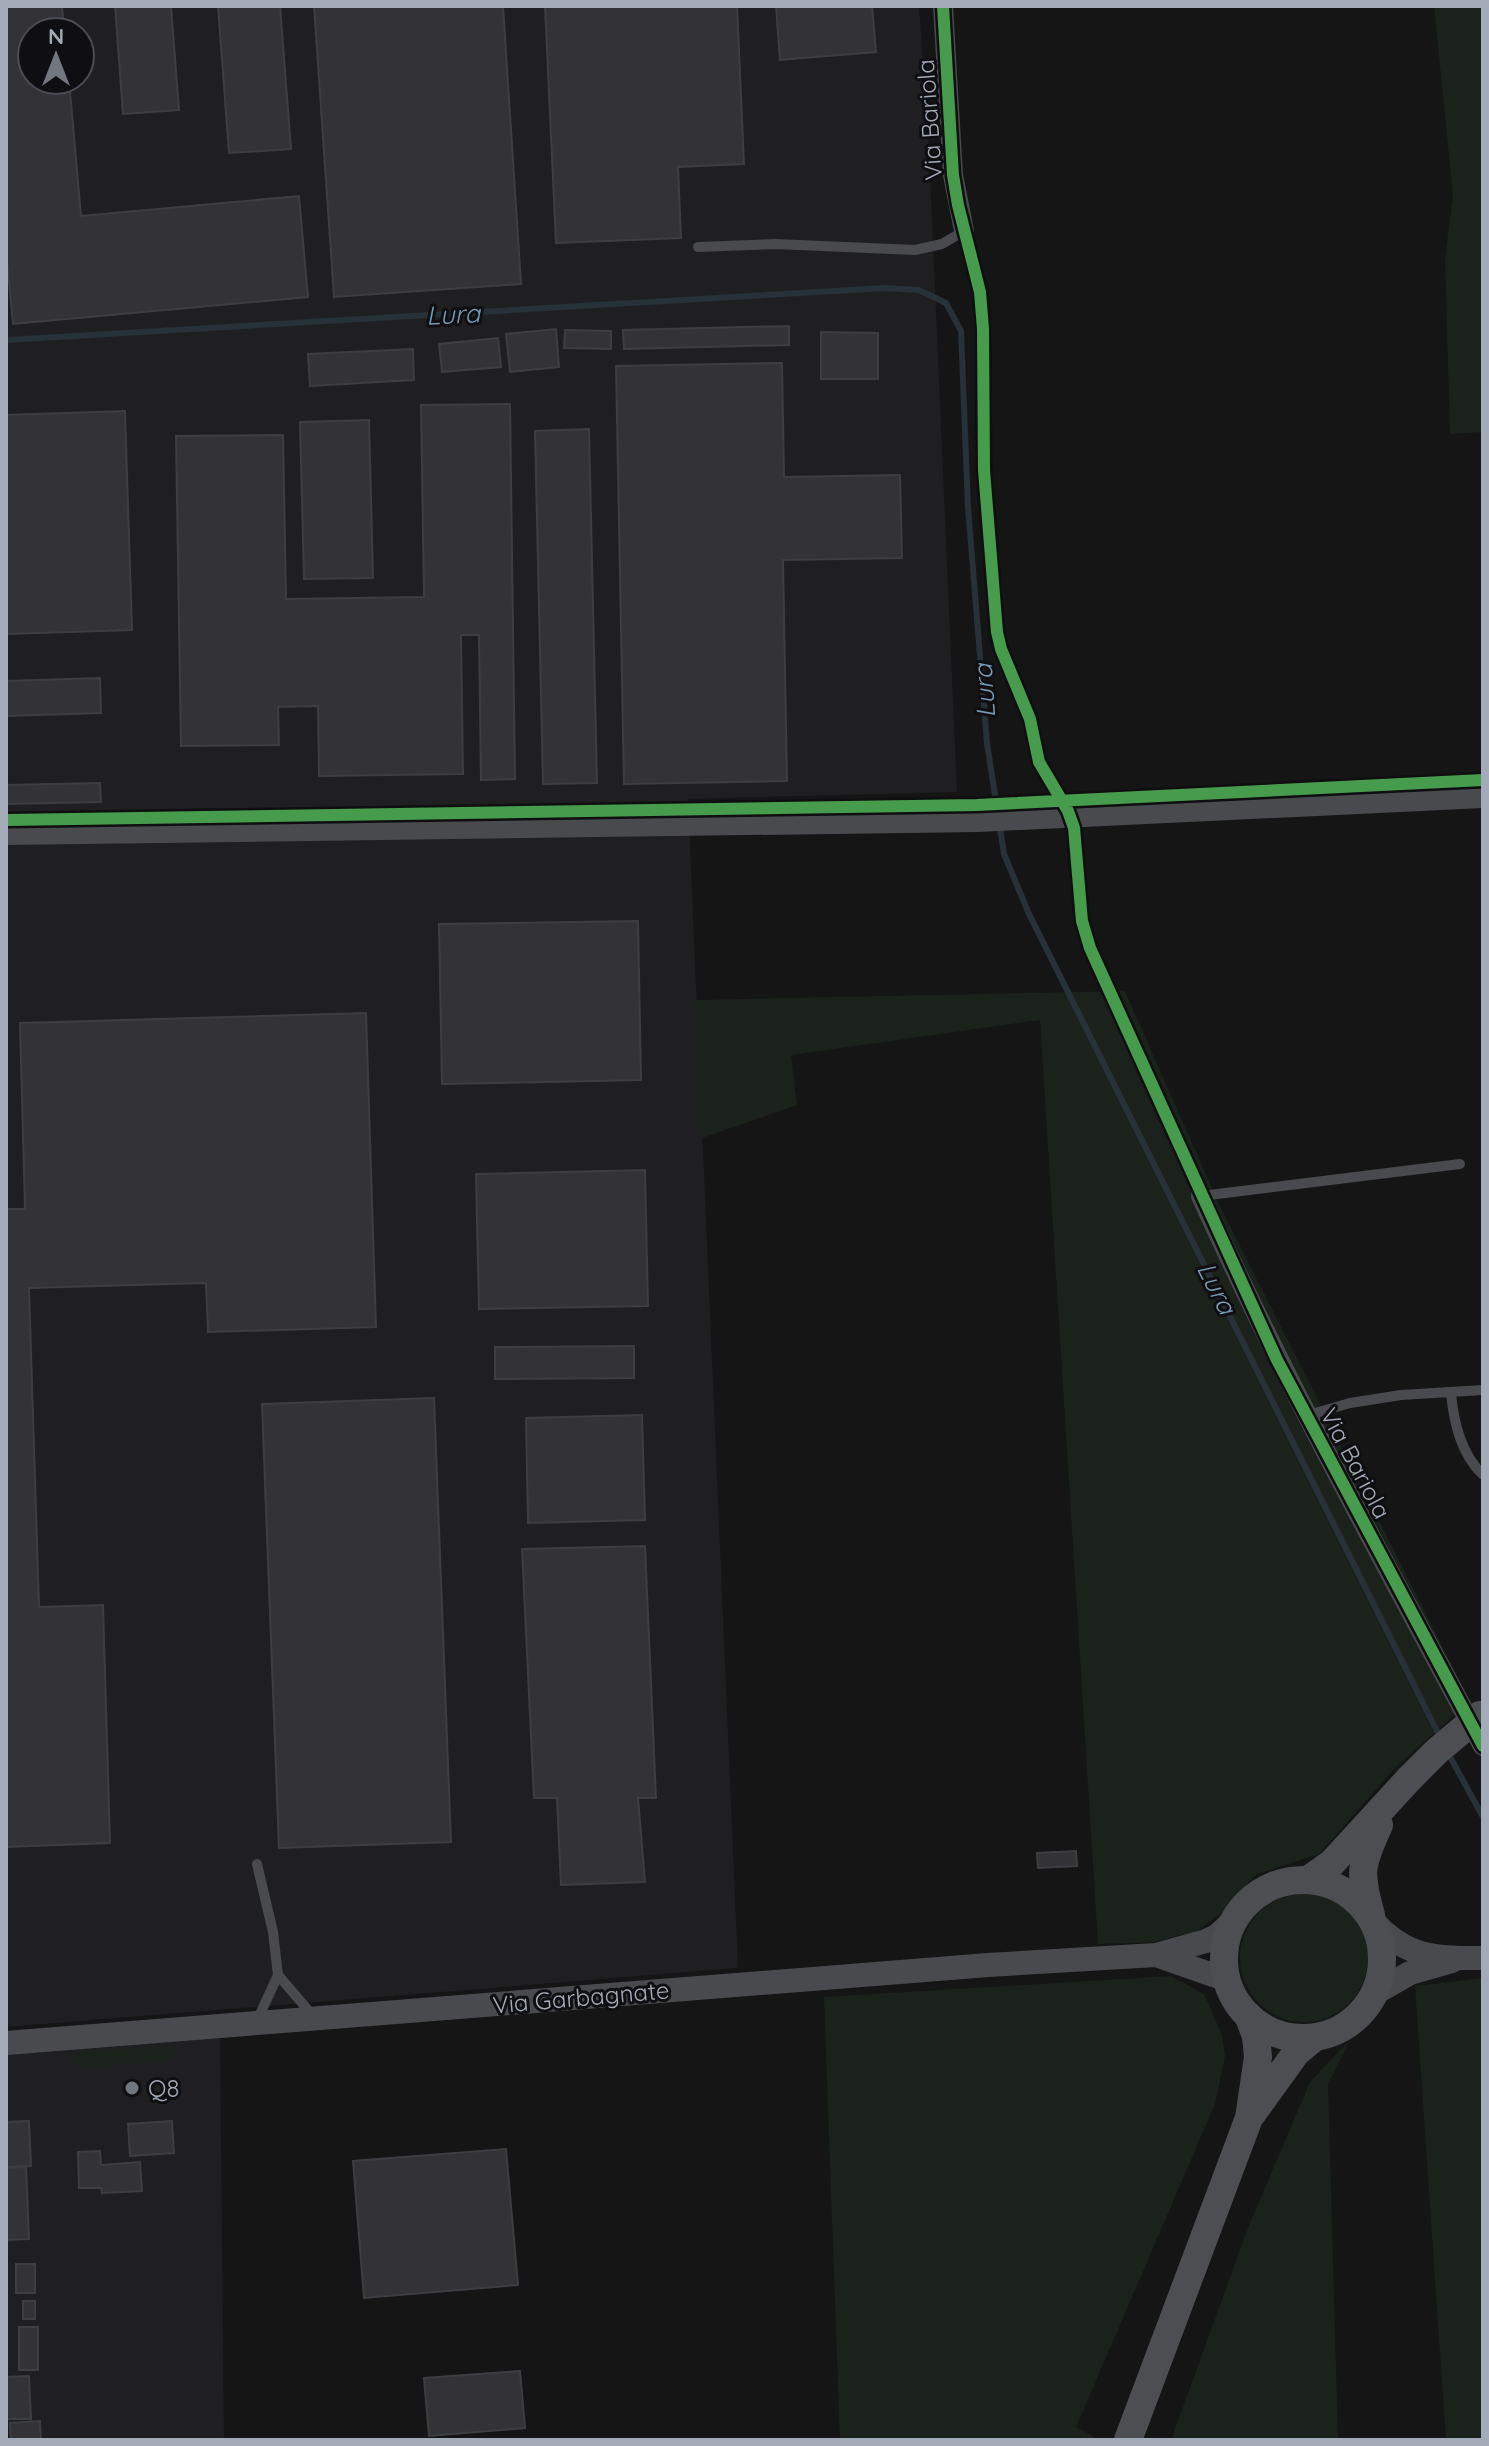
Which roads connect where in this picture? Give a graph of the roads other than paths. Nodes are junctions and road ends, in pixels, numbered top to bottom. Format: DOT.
graph roads {
  1 [pos="943,6"];
  2 [pos="964,231"];
  3 [pos="698,247"];
  4 [pos="1483,798"];
  5 [pos="6,835"];
  6 [pos="1460,1164"];
  7 [pos="1201,1196"];
  8 [pos="1483,1390"];
  9 [pos="1451,1394"];
  10 [pos="1305,1416"];
  11 [pos="1483,1475"];
  12 [pos="1481,1714"];
  13 [pos="1483,1746"];
  14 [pos="1389,1803"];
  15 [pos="257,1864"];
  16 [pos="1308,1880"];
  17 [pos="1234,1920"];
  18 [pos="1372,1920"];
  19 [pos="1156,1955"];
  20 [pos="1474,1958"];
  21 [pos="278,1975"];
  22 [pos="1227,1980"];
  23 [pos="1375,1993"];
  24 [pos="1248,2015"];
  25 [pos="316,2018"];
  26 [pos="255,2024"];
  27 [pos="1315,2037"];
  28 [pos="6,2043"];
  29 [pos="1249,2118"];
  30 [pos="1128,2440"];
  1 -- 2 [label="street, Via Bariola"];
  2 -- 3 [label="lane"];
  4 -- 5 [label="street"];
  6 -- 7 [label="lane"];
  7 -- 10 [label="street, Via Bariola"];
  8 -- 9 [label="lane"];
  9 -- 10 [label="lane"];
  9 -- 11 [label="lane"];
  10 -- 13 [label="street, Via Bariola"];
  12 -- 14 [label="main road, bridge"];
  14 -- 16 [label="main road"];
  14 -- 18 [label="main road"];
  15 -- 21 [label="lane"];
  16 -- 17 [label="main road"];
  16 -- 18 [label="main road"];
  17 -- 19 [label="street, Via Garbagnate"];
  17 -- 22 [label="main road"];
  18 -- 20 [label="street"];
  18 -- 23 [label="main road"];
  19 -- 22 [label="street, Via Garbagnate"];
  19 -- 25 [label="street, Via Garbagnate"];
  20 -- 23 [label="street"];
  21 -- 25 [label="lane"];
  21 -- 26 [label="lane"];
  22 -- 24 [label="main road"];
  23 -- 27 [label="main road"];
  24 -- 27 [label="main road"];
  24 -- 29 [label="main road"];
  25 -- 26 [label="street, Via Garbagnate"];
  26 -- 28 [label="street, Via Garbagnate"];
  27 -- 29 [label="main road"];
  29 -- 30 [label="main road"];
}
